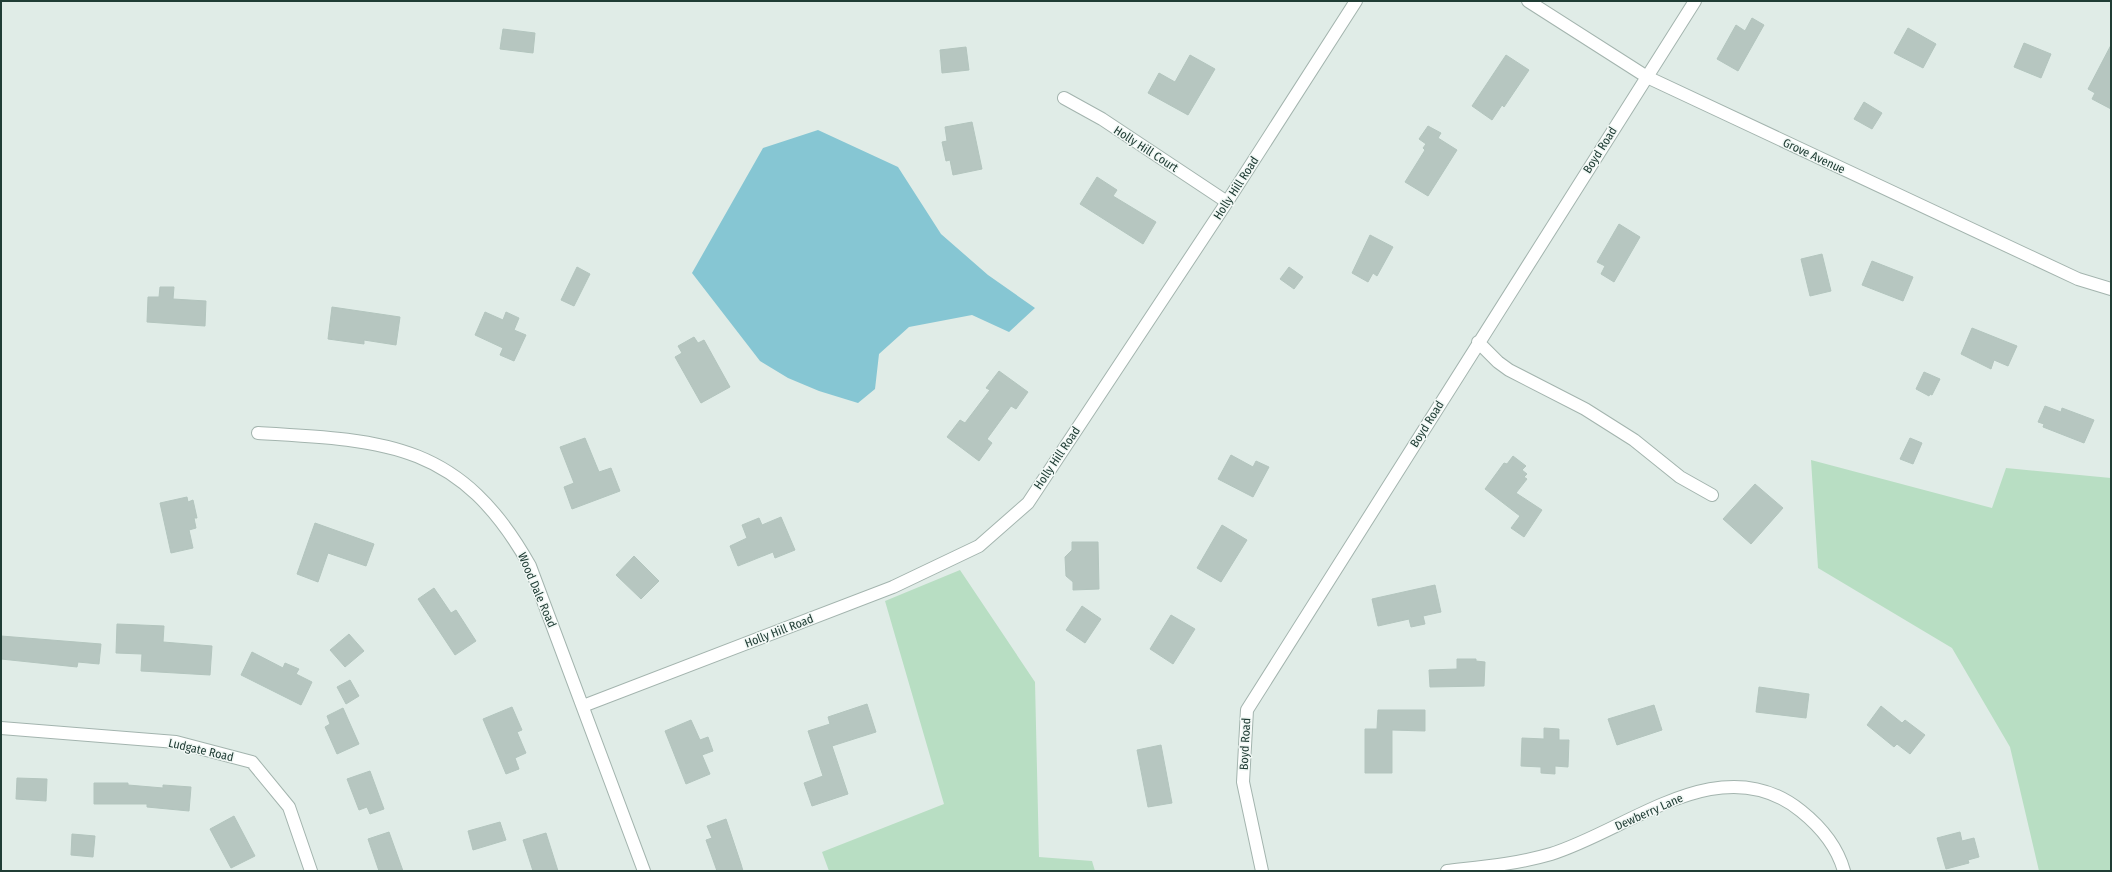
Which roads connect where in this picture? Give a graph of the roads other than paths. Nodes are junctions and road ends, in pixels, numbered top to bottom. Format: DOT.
graph roads {
  1 [pos="1356,1"];
  2 [pos="1528,1"];
  3 [pos="1695,1"];
  4 [pos="1647,77"];
  5 [pos="1064,98"];
  6 [pos="1227,202"];
  7 [pos="2111,288"];
  8 [pos="1478,342"];
  9 [pos="258,433"];
  10 [pos="1712,495"];
  11 [pos="582,706"];
  12 [pos="1,728"];
  13 [pos="311,871"];
  14 [pos="644,871"];
  15 [pos="1262,871"];
  16 [pos="1446,871"];
  17 [pos="1844,871"];
  1 -- 6 [label="street, Holly Hill Road"];
  2 -- 4 [label="street, Grove Avenue"];
  3 -- 4 [label="street, Boyd Road"];
  4 -- 7 [label="street, Grove Avenue"];
  4 -- 8 [label="street, Boyd Road"];
  5 -- 6 [label="street, Holly Hill Court"];
  6 -- 11 [label="street, Holly Hill Road"];
  8 -- 10 [label="street"];
  8 -- 15 [label="street, Boyd Road"];
  9 -- 11 [label="street, Wood Dale Road"];
  11 -- 14 [label="street, Wood Dale Road"];
  12 -- 13 [label="street, Ludgate Road"];
  16 -- 17 [label="street, Dewberry Lane"];
}
